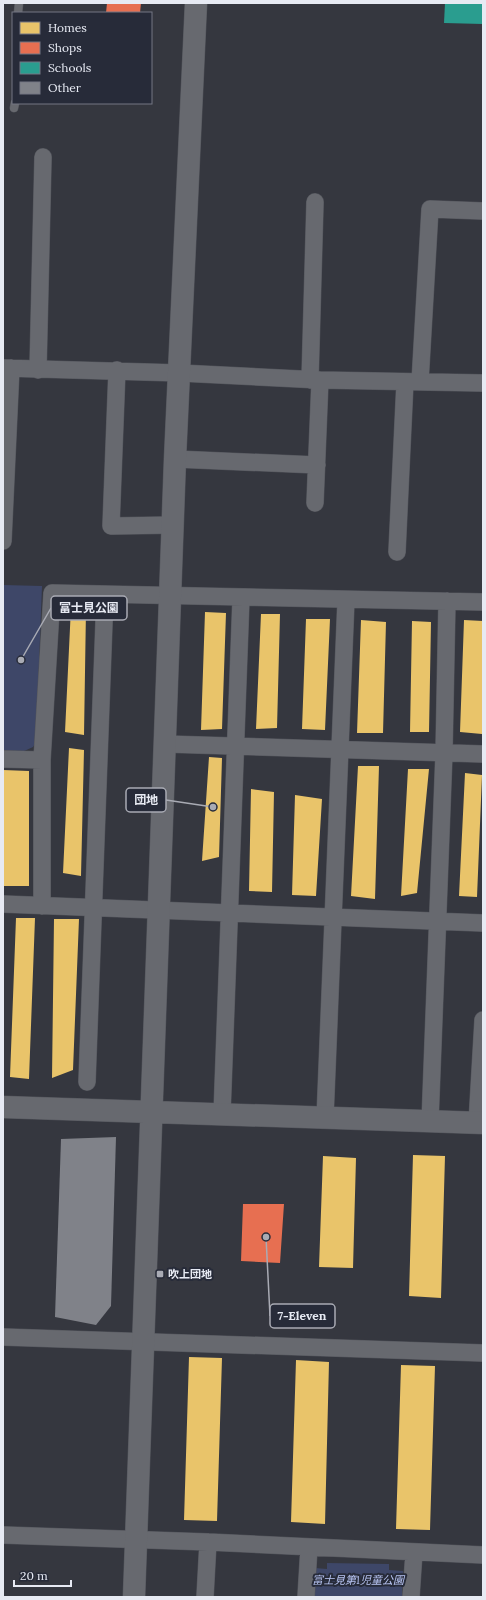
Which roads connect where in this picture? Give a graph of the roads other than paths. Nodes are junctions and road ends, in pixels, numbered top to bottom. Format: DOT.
graph roads {
  1 [pos="196,3"];
  2 [pos="43,157"];
  3 [pos="315,202"];
  4 [pos="483,211"];
  5 [pos="7,368"];
  6 [pos="38,370"];
  7 [pos="117,370"];
  8 [pos="180,372"];
  9 [pos="315,380"];
  10 [pos="412,382"];
  11 [pos="483,384"];
  12 [pos="175,458"];
  13 [pos="317,465"];
  14 [pos="315,503"];
  15 [pos="173,525"];
  16 [pos="3,542"];
  17 [pos="397,552"];
  18 [pos="105,595"];
  19 [pos="171,596"];
  20 [pos="241,598"];
  21 [pos="346,600"];
  22 [pos="447,601"];
  23 [pos="483,602"];
  24 [pos="166,744"];
  25 [pos="236,747"];
  26 [pos="341,750"];
  27 [pos="444,753"];
  28 [pos="483,754"];
  29 [pos="3,759"];
  30 [pos="42,760"];
  31 [pos="3,904"];
  32 [pos="42,906"];
  33 [pos="93,907"];
  34 [pos="159,910"];
  35 [pos="228,913"];
  36 [pos="332,917"];
  37 [pos="437,921"];
  38 [pos="483,923"];
  39 [pos="483,1020"];
  40 [pos="87,1082"];
  41 [pos="3,1107"];
  42 [pos="152,1112"];
  43 [pos="222,1114"];
  44 [pos="325,1118"];
  45 [pos="430,1122"];
  46 [pos="480,1123"];
  47 [pos="3,1337"];
  48 [pos="143,1342"];
  49 [pos="483,1353"];
  50 [pos="3,1535"];
  51 [pos="135,1540"];
  52 [pos="208,1542"];
  53 [pos="309,1547"];
  54 [pos="414,1552"];
  55 [pos="483,1555"];
  56 [pos="134,1597"];
  57 [pos="205,1597"];
  58 [pos="306,1597"];
  59 [pos="411,1597"];
  1 -- 8 [label="street"];
  2 -- 6 [label="street"];
  3 -- 9 [label="street"];
  4 -- 10 [label="street"];
  5 -- 6 [label="street"];
  5 -- 16 [label="street"];
  6 -- 7 [label="street"];
  7 -- 8 [label="street"];
  7 -- 15 [label="street"];
  8 -- 9 [label="street"];
  8 -- 12 [label="street"];
  9 -- 10 [label="street"];
  9 -- 13 [label="street"];
  10 -- 11 [label="street"];
  10 -- 17 [label="street"];
  12 -- 13 [label="street"];
  12 -- 15 [label="street"];
  13 -- 14 [label="street"];
  15 -- 19 [label="street"];
  18 -- 19 [label="street"];
  18 -- 30 [label="street"];
  18 -- 33 [label="street"];
  19 -- 20 [label="street"];
  19 -- 24 [label="street"];
  20 -- 21 [label="street"];
  20 -- 25 [label="street"];
  21 -- 22 [label="street"];
  21 -- 26 [label="street"];
  22 -- 23 [label="street"];
  22 -- 27 [label="street"];
  24 -- 25 [label="street"];
  24 -- 34 [label="street"];
  25 -- 26 [label="street"];
  25 -- 35 [label="street"];
  26 -- 27 [label="street"];
  26 -- 36 [label="street"];
  27 -- 28 [label="street"];
  27 -- 37 [label="street"];
  29 -- 30 [label="street"];
  30 -- 32 [label="street"];
  31 -- 32 [label="street"];
  32 -- 33 [label="street"];
  33 -- 34 [label="street"];
  33 -- 40 [label="street"];
  34 -- 35 [label="street"];
  34 -- 42 [label="street"];
  35 -- 36 [label="street"];
  35 -- 43 [label="street"];
  36 -- 37 [label="street"];
  36 -- 44 [label="street"];
  37 -- 38 [label="street"];
  37 -- 45 [label="street"];
  39 -- 46 [label="street"];
  41 -- 42 [label="street"];
  42 -- 43 [label="street"];
  42 -- 48 [label="street"];
  43 -- 44 [label="street"];
  44 -- 45 [label="street"];
  45 -- 46 [label="street"];
  47 -- 48 [label="street"];
  48 -- 49 [label="street"];
  48 -- 51 [label="street"];
  50 -- 51 [label="street"];
  51 -- 52 [label="street"];
  51 -- 56 [label="street"];
  52 -- 53 [label="street"];
  52 -- 57 [label="street"];
  53 -- 54 [label="street"];
  53 -- 58 [label="street"];
  54 -- 55 [label="street"];
  54 -- 59 [label="street"];
}
